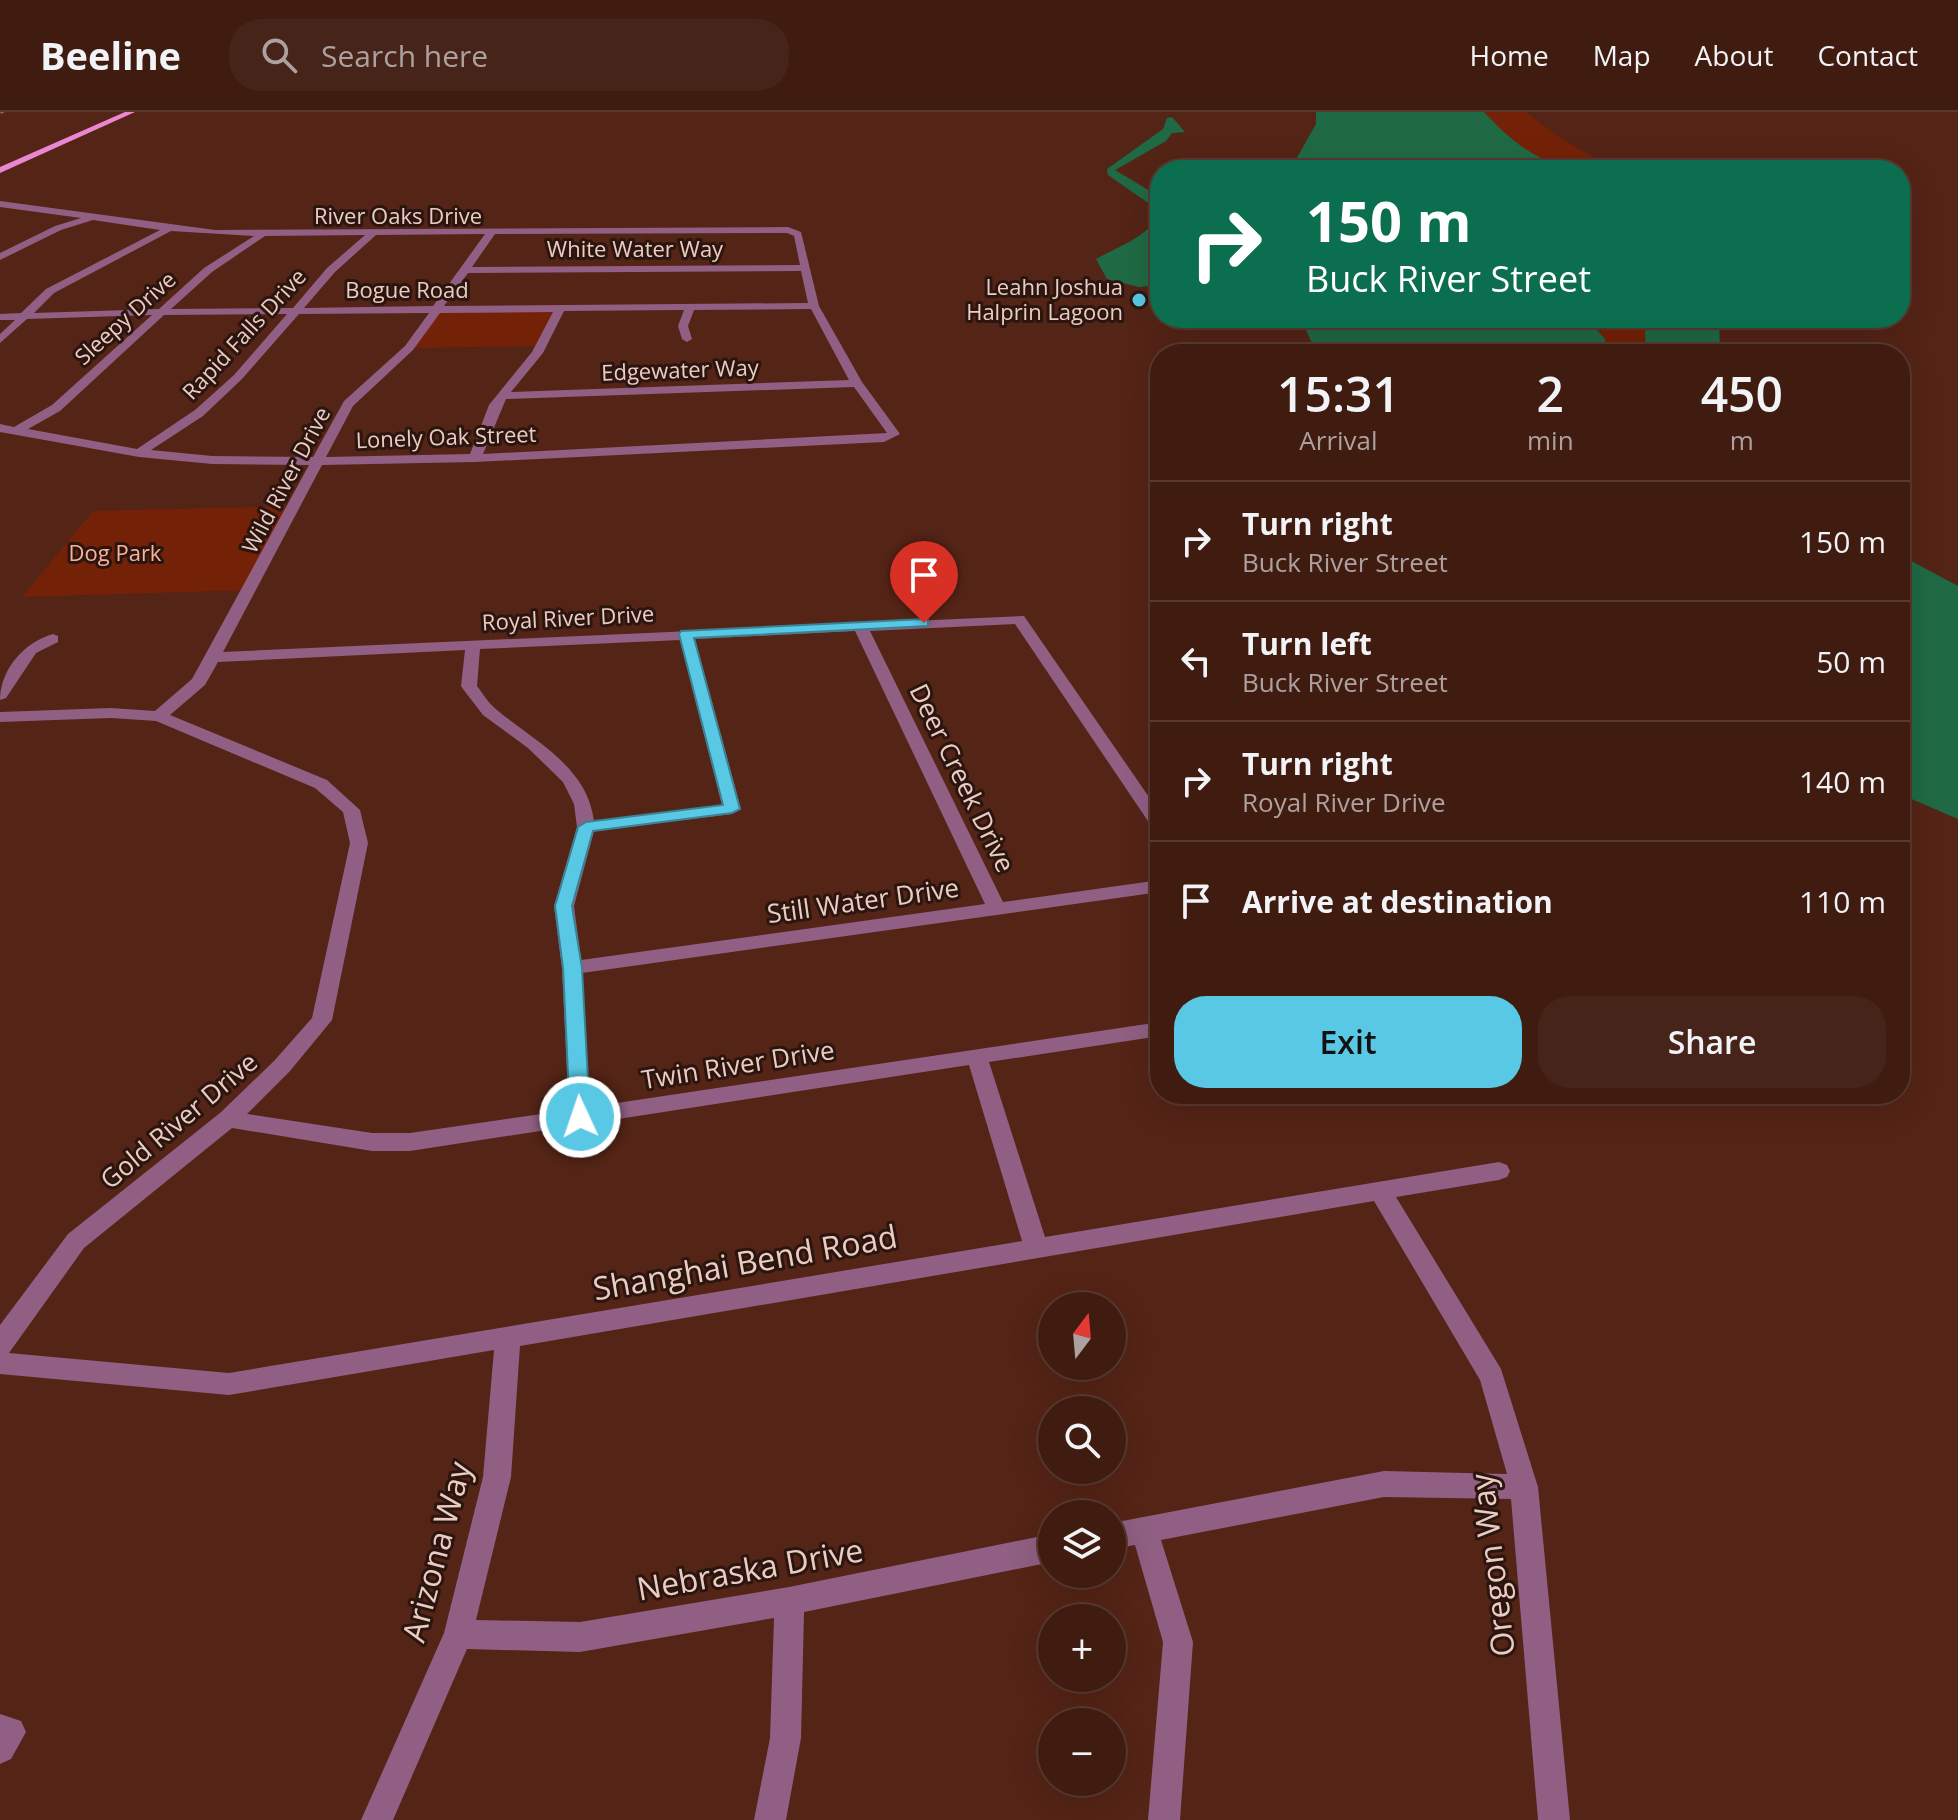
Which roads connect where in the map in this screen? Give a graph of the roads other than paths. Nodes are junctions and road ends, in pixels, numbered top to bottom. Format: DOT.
graph roads {
  1 [pos="118,112"];
  2 [pos="131,112"];
  3 [pos="0,163"];
  4 [pos="0,170"];
  5 [pos="0,204"];
  6 [pos="657,216"];
  7 [pos="94,217"];
  8 [pos="167,230"];
  9 [pos="650,232"];
  10 [pos="491,233"];
  11 [pos="372,234"];
  12 [pos="261,235"];
  13 [pos="0,257"];
  14 [pos="804,268"];
  15 [pos="465,270"];
  16 [pos="814,306"];
  17 [pos="690,308"];
  18 [pos="560,309"];
  19 [pos="437,310"];
  20 [pos="297,311"];
  21 [pos="160,312"];
  22 [pos="27,316"];
  23 [pos="0,317"];
  24 [pos="687,339"];
  25 [pos="0,340"];
  26 [pos="857,383"];
  27 [pos="505,396"];
  28 [pos="0,428"];
  29 [pos="16,431"];
  30 [pos="139,453"];
  31 [pos="475,458"];
  32 [pos="318,461"];
  33 [pos="860,626"];
  34 [pos="686,634"];
  35 [pos="53,639"];
  36 [pos="473,644"];
  37 [pos="215,657"];
  38 [pos="0,695"];
  39 [pos="159,716"];
  40 [pos="0,717"];
  41 [pos="1150,811"];
  42 [pos="586,827"];
  43 [pos="1150,887"];
  44 [pos="997,909"];
  45 [pos="572,968"];
  46 [pos="1150,1031"];
  47 [pos="977,1057"];
  48 [pos="580,1117"];
  49 [pos="228,1119"];
  50 [pos="1499,1171"];
  51 [pos="1380,1191"];
  52 [pos="1036,1248"];
  53 [pos="508,1337"];
  54 [pos="0,1345"];
  55 [pos="0,1363"];
  56 [pos="1524,1487"];
  57 [pos="1144,1529"];
  58 [pos="1126,1533"];
  59 [pos="1038,1551"];
  60 [pos="789,1601"];
  61 [pos="458,1634"];
  62 [pos="0,1730"];
  63 [pos="0,1748"];
  64 [pos="377,1820"];
  65 [pos="770,1820"];
  66 [pos="1164,1820"];
  67 [pos="1554,1820"];
  1 -- 3 [label="main road"];
  2 -- 4 [label="main road"];
  5 -- 7 [label="street, River Oaks Drive"];
  6 -- 9 [label="street"];
  7 -- 8 [label="street, River Oaks Drive"];
  7 -- 13 [label="street"];
  8 -- 12 [label="street, River Oaks Drive"];
  8 -- 22 [label="street"];
  9 -- 10 [label="street, River Oaks Drive"];
  9 -- 14 [label="street, River Oaks Drive"];
  10 -- 11 [label="street, River Oaks Drive"];
  10 -- 15 [label="street, Wild River Drive"];
  11 -- 12 [label="street, River Oaks Drive"];
  11 -- 20 [label="street, Rapid Falls Drive"];
  12 -- 21 [label="street, Sleepy Drive"];
  14 -- 15 [label="street, White Water Way"];
  14 -- 16 [label="street"];
  15 -- 19 [label="street, Wild River Drive"];
  16 -- 17 [label="street, Bogue Road"];
  16 -- 26 [label="street"];
  17 -- 18 [label="street, Bogue Road"];
  17 -- 24 [label="street"];
  18 -- 19 [label="street, Bogue Road"];
  18 -- 27 [label="street"];
  19 -- 20 [label="street, Bogue Road"];
  19 -- 32 [label="street, Wild River Drive"];
  20 -- 21 [label="street, Bogue Road"];
  20 -- 30 [label="street, Rapid Falls Drive"];
  21 -- 22 [label="street, Bogue Road"];
  21 -- 29 [label="street, Sleepy Drive"];
  22 -- 23 [label="street, Bogue Road"];
  22 -- 25 [label="street"];
  26 -- 27 [label="street, Edgewater Way"];
  26 -- 31 [label="street, Lonely Oak Street"];
  27 -- 31 [label="street"];
  28 -- 29 [label="street, Lonely Oak Street"];
  29 -- 30 [label="street, Lonely Oak Street"];
  30 -- 32 [label="street, Lonely Oak Street"];
  31 -- 32 [label="street, Lonely Oak Street"];
  32 -- 37 [label="street, Wild River Drive"];
  33 -- 34 [label="street, Royal River Drive"];
  33 -- 41 [label="street, Royal River Drive"];
  33 -- 44 [label="street, Deer Creek Drive"];
  34 -- 36 [label="street, Royal River Drive"];
  34 -- 42 [label="street"];
  35 -- 38 [label="street"];
  36 -- 37 [label="street, Royal River Drive"];
  36 -- 42 [label="street"];
  37 -- 39 [label="street, Wild River Drive"];
  39 -- 40 [label="street, Gold River Drive"];
  39 -- 49 [label="street, Gold River Drive"];
  42 -- 45 [label="street"];
  43 -- 44 [label="street, Still Water Drive"];
  44 -- 45 [label="street, Still Water Drive"];
  45 -- 48 [label="street"];
  46 -- 47 [label="street, Twin River Drive"];
  47 -- 48 [label="street, Twin River Drive"];
  47 -- 52 [label="street"];
  48 -- 49 [label="street, Twin River Drive"];
  49 -- 54 [label="street, Gold River Drive"];
  50 -- 51 [label="street, Shanghai Bend Road"];
  51 -- 52 [label="street, Shanghai Bend Road"];
  51 -- 56 [label="street, Oregon Way"];
  52 -- 53 [label="street, Shanghai Bend Road"];
  53 -- 55 [label="street, Shanghai Bend Road"];
  53 -- 61 [label="street, Arizona Way"];
  56 -- 57 [label="street"];
  56 -- 67 [label="street, Oregon Way"];
  57 -- 58 [label="street"];
  57 -- 66 [label="street"];
  59 -- 60 [label="street, Nebraska Drive"];
  60 -- 61 [label="street, Nebraska Drive"];
  60 -- 65 [label="street"];
  61 -- 64 [label="street, Arizona Way"];
  62 -- 63 [label="street"];
}
